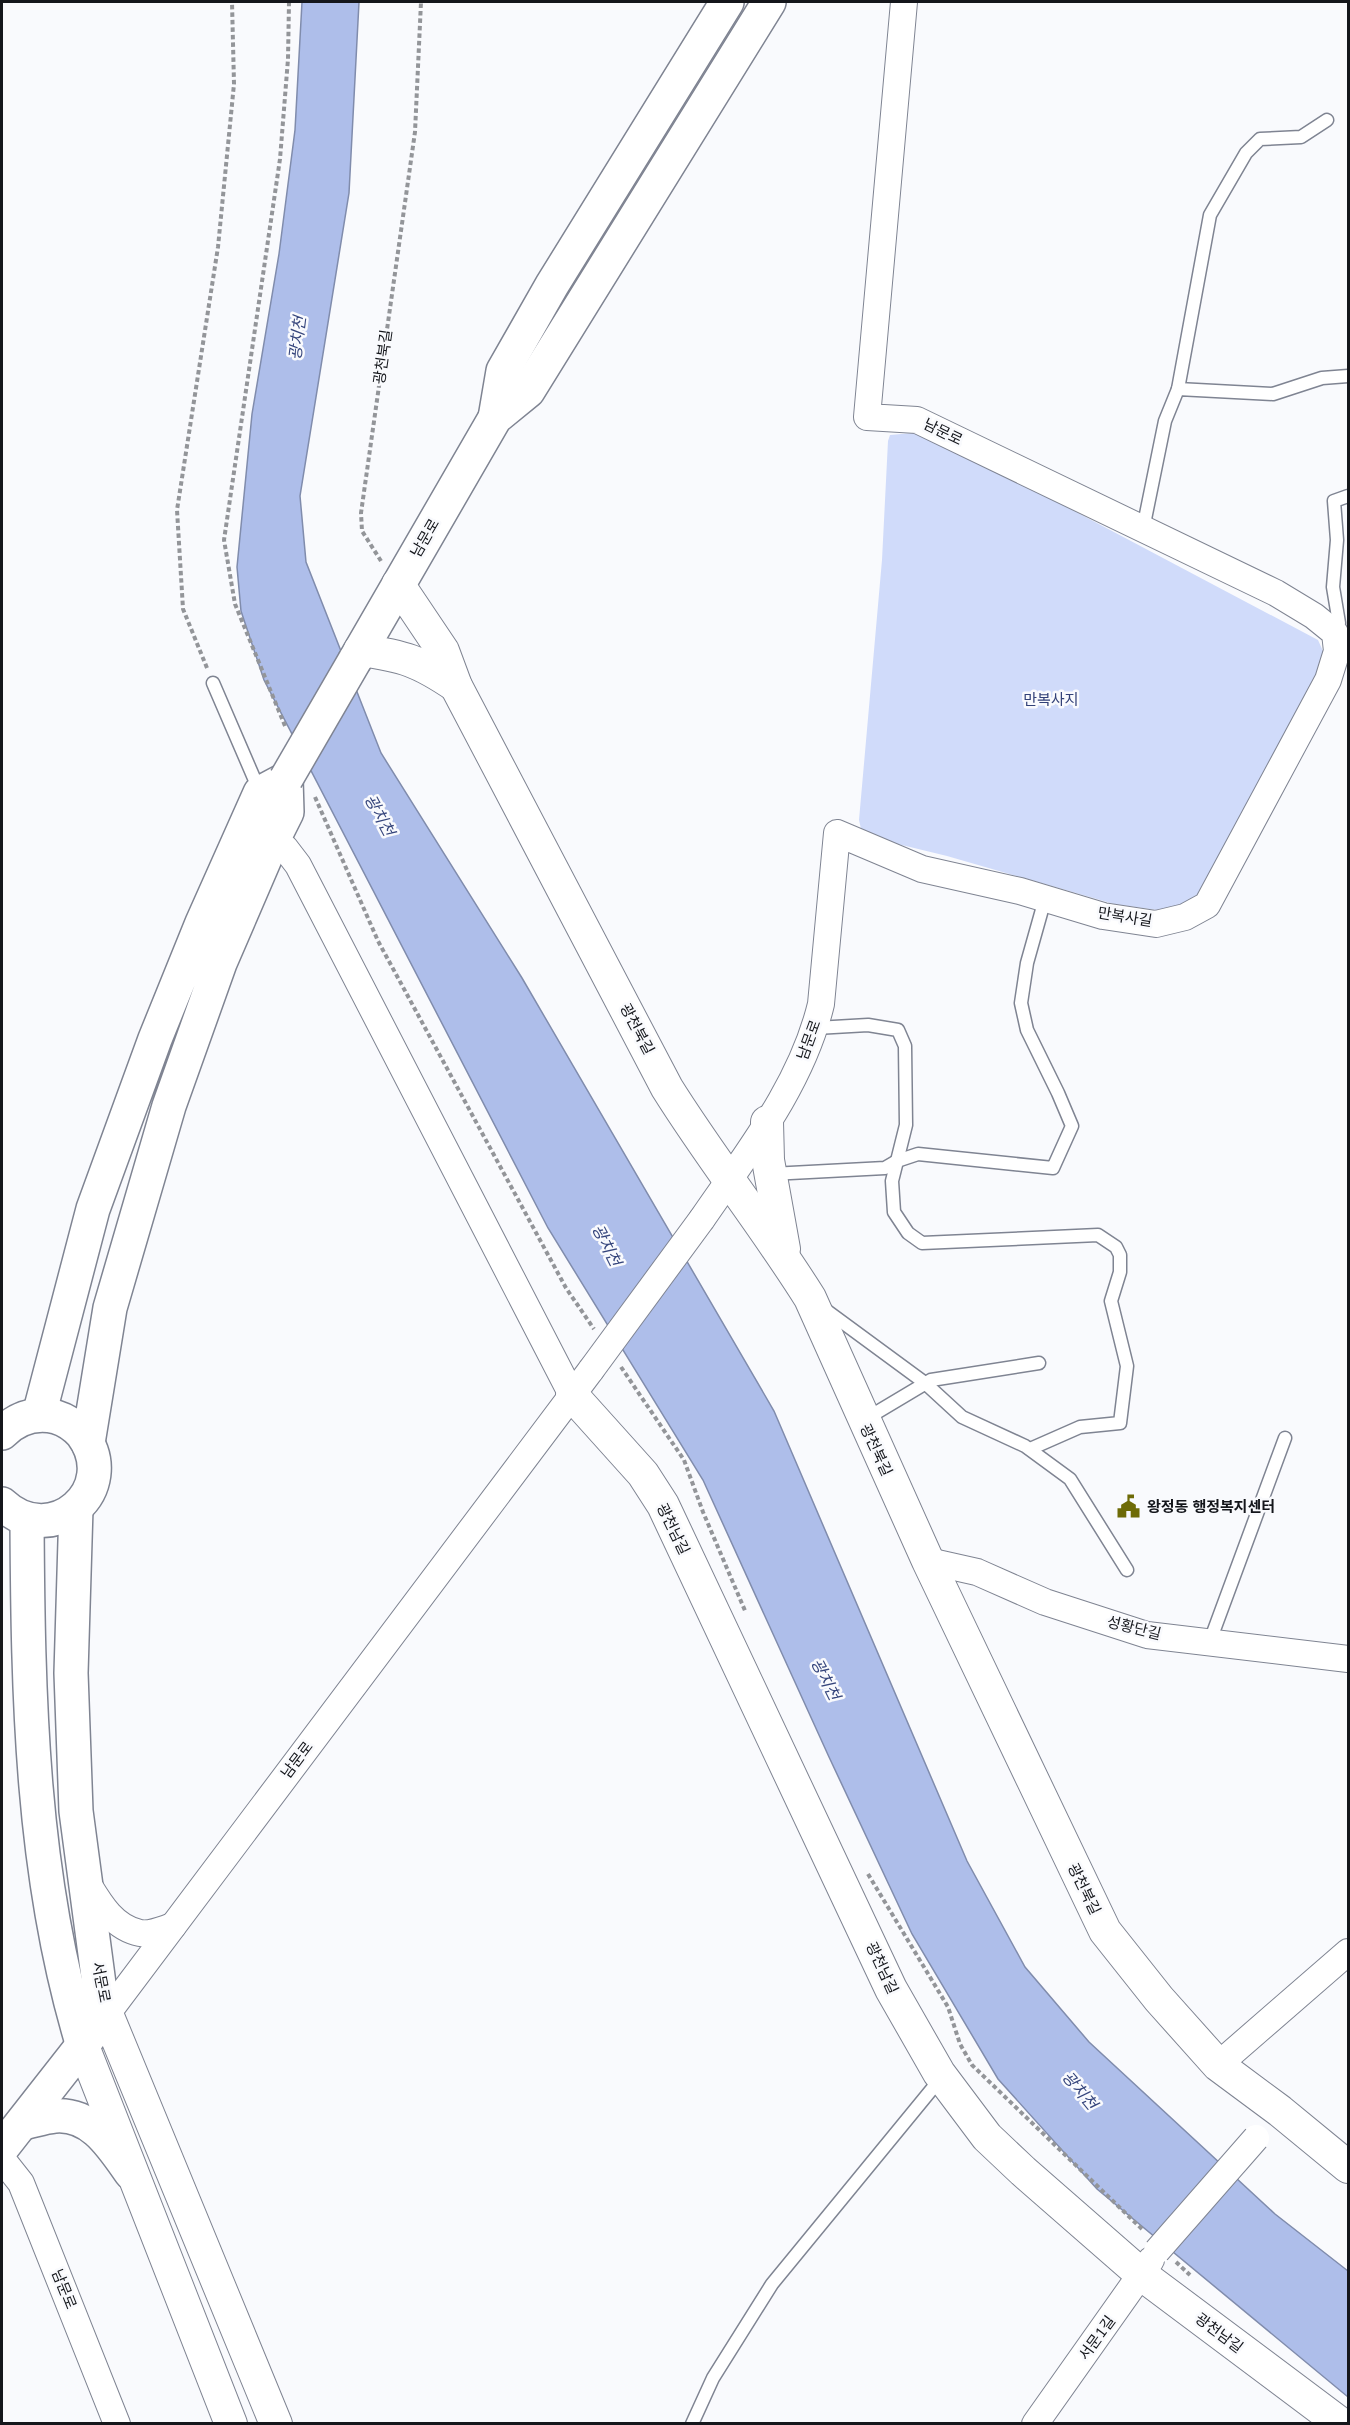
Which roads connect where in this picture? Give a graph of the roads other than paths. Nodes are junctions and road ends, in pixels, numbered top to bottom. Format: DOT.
graph roads {
  1 [pos="727,2"];
  2 [pos="769,2"];
  3 [pos="904,2"];
  4 [pos="1327,120"];
  5 [pos="1348,376"];
  6 [pos="1178,389"];
  7 [pos="495,418"];
  8 [pos="1348,496"];
  9 [pos="1143,529"];
  10 [pos="398,584"];
  11 [pos="1336,642"];
  12 [pos="358,655"];
  13 [pos="213,683"];
  14 [pos="456,686"];
  15 [pos="273,786"];
  16 [pos="837,833"];
  17 [pos="273,840"];
  18 [pos="1045,899"];
  19 [pos="816,1028"];
  20 [pos="133,1094"];
  21 [pos="169,1106"];
  22 [pos="767,1122"];
  23 [pos="897,1161"];
  24 [pos="770,1174"];
  25 [pos="729,1180"];
  26 [pos="786,1259"];
  27 [pos="810,1298"];
  28 [pos="1039,1363"];
  29 [pos="925,1383"];
  30 [pos="572,1395"];
  31 [pos="39,1415"];
  32 [pos="863,1421"];
  33 [pos="2,1433"];
  34 [pos="1285,1438"];
  35 [pos="88,1443"];
  36 [pos="1030,1449"];
  37 [pos="76,1508"];
  38 [pos="14,1512"];
  39 [pos="928,1561"];
  40 [pos="1127,1570"];
  41 [pos="1210,1641"];
  42 [pos="1348,1659"];
  43 [pos="86,1882"];
  44 [pos="173,1926"];
  45 [pos="1348,1952"];
  46 [pos="107,2014"];
  47 [pos="83,2046"];
  48 [pos="1218,2066"];
  49 [pos="942,2077"];
  50 [pos="1280,2110"];
  51 [pos="22,2123"];
  52 [pos="2,2148"];
  53 [pos="2,2159"];
  54 [pos="1348,2167"];
  55 [pos="131,2172"];
  56 [pos="1156,2256"];
  57 [pos="117,2424"];
  58 [pos="231,2424"];
  59 [pos="276,2424"];
  60 [pos="692,2424"];
  61 [pos="1035,2424"];
  62 [pos="1341,2424"];
  1 -- 7 [label="main road, 남문로"];
  2 -- 7 [label="main road, 남문로"];
  3 -- 9 [label="street, 남문로"];
  4 -- 6 [label="lane"];
  5 -- 6 [label="lane"];
  6 -- 9 [label="lane"];
  7 -- 10 [label="main road, 남문로"];
  8 -- 11 [label="lane"];
  9 -- 11 [label="street, 남문로"];
  10 -- 12 [label="main road, 남문로"];
  10 -- 14 [label="street, 광천북길"];
  11 -- 18 [label="street, 만복사길"];
  12 -- 14 [label="street, 광천북길"];
  12 -- 15 [label="main road, 남문로, bridge"];
  13 -- 15 [label="lane"];
  14 -- 25 [label="street, 광천북길"];
  15 -- 17 [label="main road"];
  15 -- 20 [label="main road, 남문로"];
  16 -- 18 [label="street, 만복사길"];
  16 -- 19 [label="street, 남문로"];
  17 -- 21 [label="main road"];
  17 -- 30 [label="street"];
  18 -- 23 [label="lane"];
  19 -- 22 [label="street, 남문로"];
  19 -- 23 [label="lane"];
  20 -- 21 [label="main road"];
  20 -- 31 [label="main road, 남문로"];
  21 -- 35 [label="main road"];
  22 -- 24 [label="street"];
  22 -- 25 [label="street, 남문로"];
  23 -- 24 [label="lane"];
  23 -- 36 [label="lane"];
  24 -- 26 [label="street"];
  25 -- 26 [label="street, 광천북길"];
  25 -- 30 [label="street, 남문로, bridge"];
  26 -- 27 [label="street, 광천북길"];
  27 -- 29 [label="lane"];
  27 -- 32 [label="street, 광천북길"];
  28 -- 29 [label="lane"];
  29 -- 32 [label="lane"];
  29 -- 36 [label="lane"];
  30 -- 44 [label="street, 남문로"];
  30 -- 49 [label="street, 광천남길"];
  31 -- 33 [label="main road"];
  31 -- 35 [label="main road"];
  32 -- 39 [label="street, 광천북길"];
  34 -- 41 [label="lane"];
  35 -- 37 [label="main road"];
  36 -- 40 [label="lane"];
  37 -- 38 [label="main road"];
  37 -- 43 [label="main road, 서문로"];
  38 -- 47 [label="main road"];
  39 -- 41 [label="street, 성황단길"];
  39 -- 48 [label="street, 광천북길"];
  41 -- 42 [label="street, 성황단길"];
  43 -- 44 [label="street"];
  43 -- 46 [label="main road, 서문로"];
  44 -- 46 [label="street, 남문로"];
  45 -- 48 [label="street"];
  46 -- 47 [label="main road, 남문로"];
  46 -- 59 [label="street, 서문로"];
  47 -- 51 [label="main road, 남문로"];
  47 -- 55 [label="street"];
  48 -- 50 [label="street, 광천북길"];
  49 -- 56 [label="street, 광천남길"];
  49 -- 60 [label="lane"];
  50 -- 54 [label="street, 광천북길"];
  50 -- 56 [label="street, 서문1길, bridge"];
  51 -- 52 [label="main road, 남문로"];
  51 -- 55 [label="main road"];
  53 -- 57 [label="street, 남문로"];
  55 -- 58 [label="street"];
  56 -- 61 [label="street, 서문1길"];
  56 -- 62 [label="street, 광천남길"];
}
